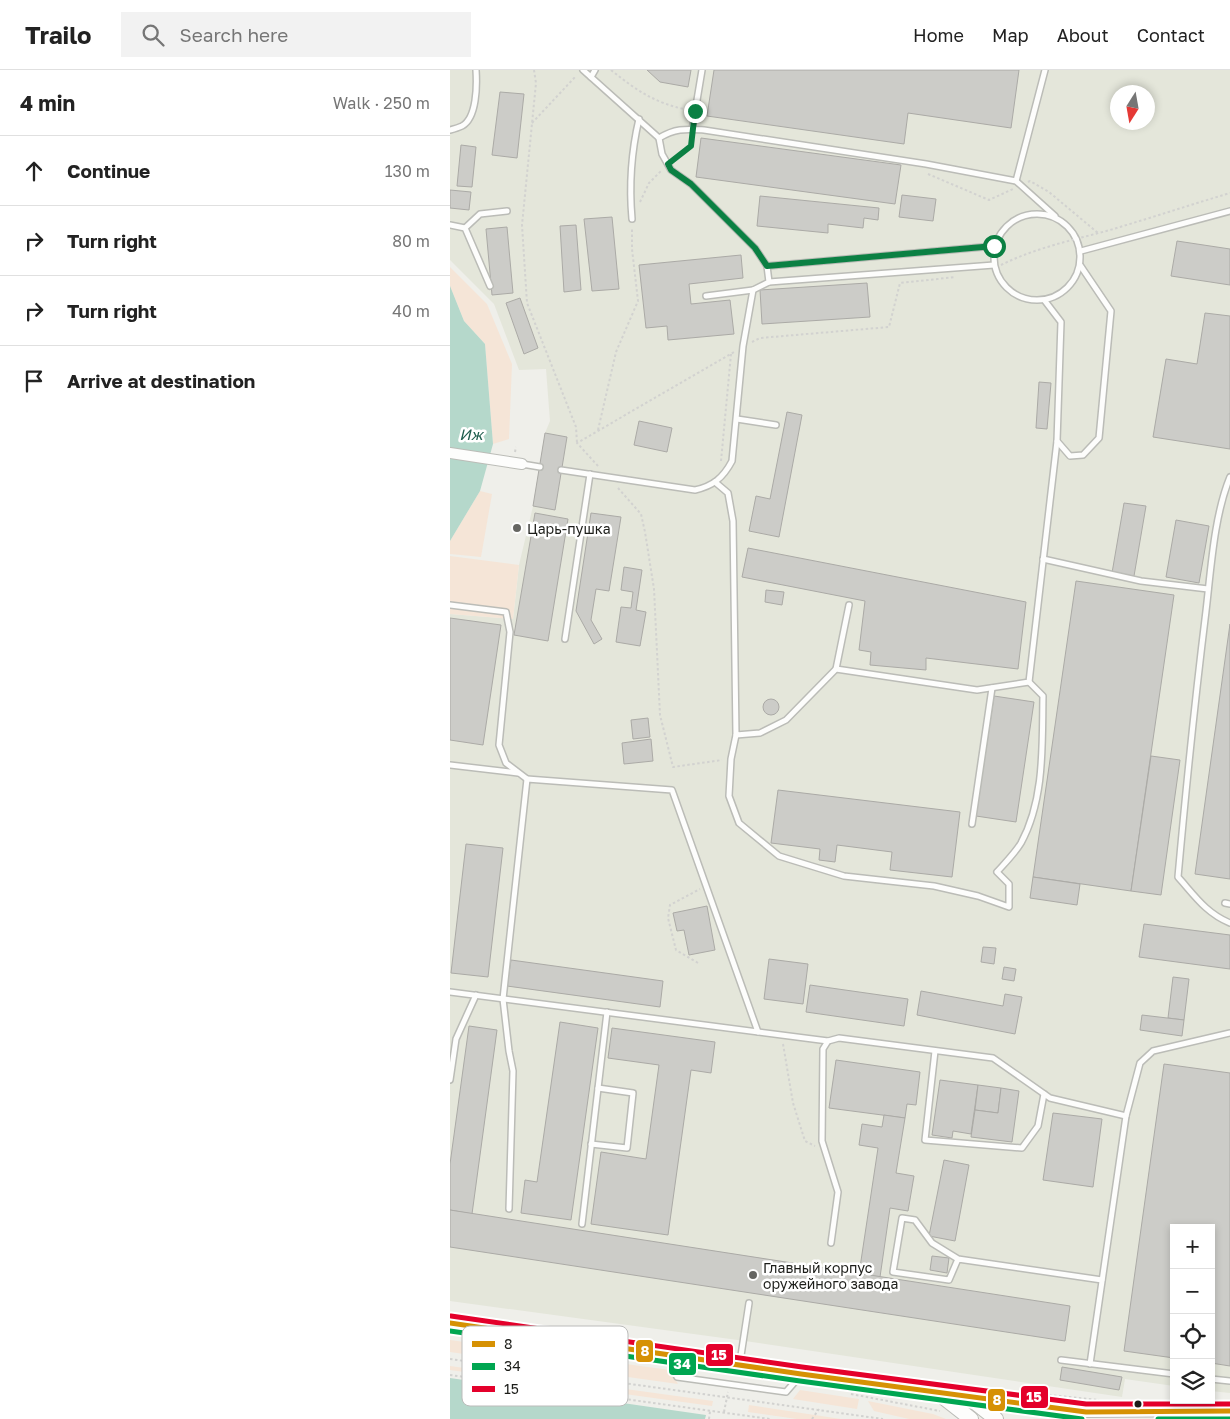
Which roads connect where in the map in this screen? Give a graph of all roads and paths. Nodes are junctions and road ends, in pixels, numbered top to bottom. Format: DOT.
graph roads {
  1 [pos="476,70"];
  2 [pos="534,70"];
  3 [pos="582,70"];
  4 [pos="594,70"];
  5 [pos="611,70"];
  6 [pos="702,70"];
  7 [pos="1045,70"];
  8 [pos="591,77"];
  9 [pos="695,111"];
  10 [pos="638,120"];
  11 [pos="532,123"];
  12 [pos="450,130"];
  13 [pos="692,130"];
  14 [pos="659,138"];
  15 [pos="668,164"];
  16 [pos="923,172"];
  17 [pos="1016,181"];
  18 [pos="1230,193"];
  19 [pos="989,200"];
  20 [pos="506,211"];
  21 [pos="1230,211"];
  22 [pos="1055,216"];
  23 [pos="632,219"];
  24 [pos="450,225"];
  25 [pos="465,228"];
  26 [pos="1078,237"];
  27 [pos="994,246"];
  28 [pos="1081,251"];
  29 [pos="1080,265"];
  30 [pos="767,266"];
  31 [pos="994,266"];
  32 [pos="959,277"];
  33 [pos="769,282"];
  34 [pos="490,286"];
  35 [pos="753,290"];
  36 [pos="706,296"];
  37 [pos="1045,301"];
  38 [pos="744,346"];
  39 [pos="731,354"];
  40 [pos="737,419"];
  41 [pos="776,425"];
  42 [pos="598,432"];
  43 [pos="1057,441"];
  44 [pos="577,444"];
  45 [pos="450,453"];
  46 [pos="522,464"];
  47 [pos="540,467"];
  48 [pos="562,470"];
  49 [pos="590,474"];
  50 [pos="608,477"];
  51 [pos="1230,477"];
  52 [pos="715,482"];
  53 [pos="1043,560"];
  54 [pos="1208,589"];
  55 [pos="450,605"];
  56 [pos="849,605"];
  57 [pos="565,639"];
  58 [pos="836,669"];
  59 [pos="1029,682"];
  60 [pos="992,688"];
  61 [pos="736,735"];
  62 [pos="731,759"];
  63 [pos="450,765"];
  64 [pos="518,773"];
  65 [pos="527,779"];
  66 [pos="972,824"];
  67 [pos="706,886"];
  68 [pos="1230,923"];
  69 [pos="698,963"];
  70 [pos="450,992"];
  71 [pos="476,995"];
  72 [pos="504,999"];
  73 [pos="607,1012"];
  74 [pos="758,1032"];
  75 [pos="1230,1033"];
  76 [pos="781,1035"];
  77 [pos="828,1041"];
  78 [pos="935,1051"];
  79 [pos="450,1080"];
  80 [pos="598,1088"];
  81 [pos="1044,1094"];
  82 [pos="1126,1116"];
  83 [pos="591,1144"];
  84 [pos="825,1151"];
  85 [pos="509,1209"];
  86 [pos="582,1224"];
  87 [pos="831,1243"];
  88 [pos="958,1258"];
  89 [pos="1102,1280"];
  90 [pos="749,1303"];
  91 [pos="450,1323"];
  92 [pos="471,1326"];
  93 [pos="628,1349"];
  94 [pos="666,1354"];
  95 [pos="1061,1360"];
  96 [pos="1090,1364"];
  97 [pos="739,1365"];
  98 [pos="801,1374"];
  99 [pos="1170,1374"];
  100 [pos="1215,1379"];
  101 [pos="1230,1381"];
  102 [pos="628,1383"];
  103 [pos="729,1384"];
  104 [pos="938,1393"];
  105 [pos="727,1397"];
  106 [pos="968,1397"];
  107 [pos="628,1399"];
  108 [pos="924,1408"];
  109 [pos="819,1409"];
  110 [pos="710,1411"];
  111 [pos="1230,1411"];
  112 [pos="724,1412"];
  113 [pos="739,1414"];
  114 [pos="946,1415"];
  115 [pos="709,1419"];
  116 [pos="738,1419"];
  117 [pos="770,1419"];
  118 [pos="812,1419"];
  119 [pos="881,1419"];
  120 [pos="972,1419"];
  121 [pos="996,1419"];
  1 -- 12 [label="lane"];
  2 -- 11 [label="path"];
  3 -- 8 [label="lane"];
  3 -- 11 [label="path"];
  4 -- 8 [label="lane"];
  5 -- 9 [label="path"];
  6 -- 9 [label="lane"];
  7 -- 17 [label="lane"];
  8 -- 10 [label="lane"];
  9 -- 13 [label="lane"];
  10 -- 14 [label="lane"];
  10 -- 23 [label="lane"];
  11 -- 44 [label="path"];
  13 -- 14 [label="lane"];
  13 -- 15 [label="path"];
  13 -- 17 [label="lane"];
  14 -- 15 [label="lane"];
  15 -- 23 [label="path"];
  15 -- 30 [label="lane"];
  16 -- 19 [label="path"];
  17 -- 22 [label="lane"];
  18 -- 26 [label="path"];
  20 -- 25 [label="lane"];
  21 -- 28 [label="lane"];
  22 -- 26 [label="lane"];
  22 -- 27 [label="lane"];
  23 -- 42 [label="path"];
  24 -- 25 [label="lane"];
  25 -- 34 [label="lane"];
  26 -- 28 [label="lane"];
  26 -- 31 [label="path"];
  27 -- 30 [label="lane"];
  27 -- 31 [label="lane"];
  28 -- 29 [label="lane"];
  29 -- 37 [label="lane"];
  29 -- 43 [label="lane"];
  30 -- 33 [label="lane"];
  31 -- 33 [label="lane"];
  31 -- 37 [label="lane"];
  32 -- 38 [label="path"];
  33 -- 35 [label="lane"];
  35 -- 36 [label="lane"];
  35 -- 38 [label="lane"];
  37 -- 43 [label="lane"];
  38 -- 39 [label="path"];
  38 -- 40 [label="lane"];
  39 -- 42 [label="path"];
  39 -- 52 [label="path"];
  40 -- 41 [label="lane"];
  40 -- 52 [label="lane"];
  42 -- 44 [label="path"];
  43 -- 53 [label="lane"];
  44 -- 50 [label="path"];
  45 -- 46 [label="street"];
  46 -- 47 [label="lane"];
  48 -- 49 [label="lane"];
  49 -- 50 [label="lane"];
  49 -- 57 [label="lane"];
  50 -- 52 [label="lane"];
  50 -- 62 [label="path"];
  51 -- 54 [label="lane"];
  52 -- 61 [label="lane"];
  53 -- 54 [label="lane"];
  53 -- 59 [label="lane"];
  54 -- 68 [label="lane"];
  55 -- 64 [label="lane"];
  56 -- 58 [label="lane"];
  58 -- 60 [label="lane"];
  58 -- 61 [label="lane"];
  59 -- 60 [label="lane"];
  59 -- 62 [label="lane"];
  60 -- 66 [label="lane"];
  61 -- 62 [label="lane"];
  63 -- 64 [label="lane"];
  64 -- 65 [label="lane"];
  65 -- 67 [label="lane"];
  65 -- 72 [label="lane"];
  67 -- 69 [label="path"];
  67 -- 74 [label="lane"];
  70 -- 71 [label="lane"];
  71 -- 72 [label="lane"];
  71 -- 79 [label="lane"];
  72 -- 73 [label="lane"];
  72 -- 85 [label="lane"];
  73 -- 74 [label="lane"];
  73 -- 80 [label="lane"];
  74 -- 76 [label="lane"];
  75 -- 82 [label="lane"];
  76 -- 77 [label="lane"];
  76 -- 84 [label="path"];
  77 -- 78 [label="lane"];
  77 -- 84 [label="lane"];
  78 -- 81 [label="lane"];
  78 -- 81 [label="lane"];
  80 -- 83 [label="lane"];
  80 -- 83 [label="lane"];
  81 -- 82 [label="lane"];
  82 -- 89 [label="lane"];
  83 -- 86 [label="lane"];
  84 -- 87 [label="lane"];
  88 -- 88 [label="lane"];
  88 -- 89 [label="lane"];
  89 -- 96 [label="lane"];
  90 -- 97 [label="lane"];
  91 -- 92 [label="main road"];
  93 -- 94 [label="main road"];
  94 -- 97 [label="main road"];
  94 -- 103 [label="lane"];
  95 -- 96 [label="lane"];
  96 -- 99 [label="lane"];
  97 -- 98 [label="main road"];
  98 -- 103 [label="lane"];
  98 -- 104 [label="main road"];
  100 -- 101 [label="lane"];
  102 -- 105 [label="path"];
  103 -- 105 [label="path"];
  104 -- 106 [label="main road"];
  104 -- 120 [label="main road"];
  105 -- 109 [label="path"];
  105 -- 112 [label="path"];
  106 -- 111 [label="street"];
  106 -- 121 [label="main road"];
  107 -- 110 [label="path"];
  108 -- 114 [label="path"];
  109 -- 118 [label="path"];
  109 -- 119 [label="path"];
  110 -- 112 [label="path"];
  110 -- 115 [label="path"];
  112 -- 113 [label="path"];
  113 -- 116 [label="path"];
  113 -- 117 [label="path"];
}
